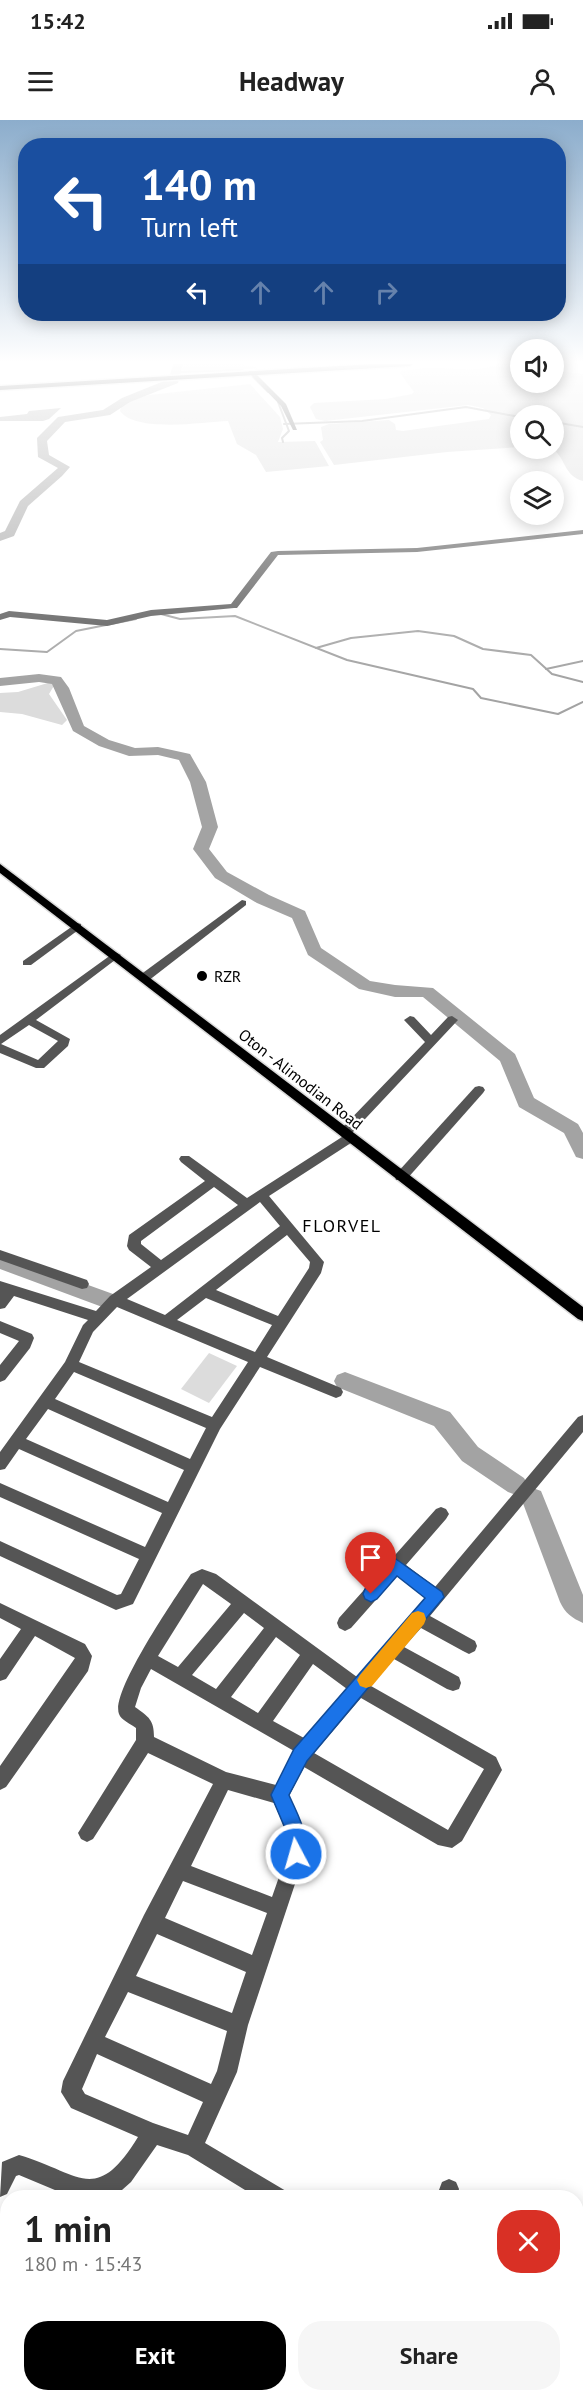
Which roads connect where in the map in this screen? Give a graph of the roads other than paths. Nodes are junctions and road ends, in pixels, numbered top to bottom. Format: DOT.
graph roads {
  1 [pos="583,532"];
  2 [pos="0,617"];
  3 [pos="0,867"];
  4 [pos="242,903"];
  5 [pos="77,926"];
  6 [pos="115,955"];
  7 [pos="27,963"];
  8 [pos="144,978"];
  9 [pos="27,1020"];
  10 [pos="410,1020"];
  11 [pos="452,1020"];
  12 [pos="0,1041"];
  13 [pos="431,1041"];
  14 [pos="0,1048"];
  15 [pos="480,1090"];
  16 [pos="347,1136"];
  17 [pos="185,1159"];
  18 [pos="401,1177"];
  19 [pos="214,1181"];
  20 [pos="261,1195"];
  21 [pos="247,1205"];
  22 [pos="288,1227"];
  23 [pos="0,1255"];
  24 [pos="159,1266"];
  25 [pos="82,1284"];
  26 [pos="6,1288"];
  27 [pos="207,1292"];
  28 [pos="115,1300"];
  29 [pos="0,1304"];
  30 [pos="583,1315"];
  31 [pos="97,1317"];
  32 [pos="165,1322"];
  33 [pos="280,1322"];
  34 [pos="0,1327"];
  35 [pos="256,1359"];
  36 [pos="71,1365"];
  37 [pos="0,1376"];
  38 [pos="336,1392"];
  39 [pos="45,1401"];
  40 [pos="583,1421"];
  41 [pos="215,1425"];
  42 [pos="16,1441"];
  43 [pos="0,1464"];
  44 [pos="193,1467"];
  45 [pos="0,1490"];
  46 [pos="171,1510"];
  47 [pos="441,1514"];
  48 [pos="0,1548"];
  49 [pos="147,1555"];
  50 [pos="396,1566"];
  51 [pos="436,1597"];
  52 [pos="242,1603"];
  53 [pos="0,1610"];
  54 [pos="418,1618"];
  55 [pos="345,1623"];
  56 [pos="33,1625"];
  57 [pos="275,1626"];
  58 [pos="469,1646"];
  59 [pos="392,1649"];
  60 [pos="311,1653"];
  61 [pos="148,1659"];
  62 [pos="0,1673"];
  63 [pos="180,1677"];
  64 [pos="453,1683"];
  65 [pos="359,1688"];
  66 [pos="219,1699"];
  67 [pos="261,1723"];
  68 [pos="144,1742"];
  69 [pos="303,1752"];
  70 [pos="0,1781"];
  71 [pos="223,1782"];
  72 [pos="280,1795"];
  73 [pos="87,1833"];
  74 [pos="178,1870"];
  75 [pos="278,1908"];
  76 [pos="151,1922"];
  77 [pos="258,1967"];
  78 [pos="123,1981"];
  79 [pos="238,2025"];
  80 [pos="93,2042"];
  81 [pos="216,2097"];
  82 [pos="152,2133"];
  83 [pos="193,2147"];
  84 [pos="0,2187"];
  85 [pos="88,2190"];
  86 [pos="101,2190"];
  87 [pos="264,2190"];
  1 -- 2 [label="street"];
  3 -- 5 [label="main road, Oton - Alimodian Road"];
  4 -- 8 [label="street"];
  5 -- 6 [label="main road, Oton - Alimodian Road"];
  5 -- 7 [label="street"];
  6 -- 8 [label="main road, Oton - Alimodian Road"];
  6 -- 9 [label="street"];
  8 -- 16 [label="main road, Oton - Alimodian Road"];
  9 -- 12 [label="street"];
  9 -- 14 [label="street"];
  10 -- 13 [label="street"];
  11 -- 13 [label="street"];
  13 -- 16 [label="street"];
  15 -- 18 [label="street"];
  16 -- 18 [label="main road, Oton - Alimodian Road"];
  16 -- 20 [label="street"];
  17 -- 19 [label="street"];
  18 -- 30 [label="main road, Oton - Alimodian Road"];
  19 -- 21 [label="street"];
  19 -- 24 [label="street"];
  20 -- 21 [label="street"];
  20 -- 22 [label="street"];
  21 -- 24 [label="street"];
  22 -- 27 [label="street"];
  22 -- 33 [label="street"];
  23 -- 25 [label="street"];
  24 -- 28 [label="street"];
  26 -- 29 [label="street"];
  26 -- 31 [label="street"];
  27 -- 32 [label="street"];
  27 -- 33 [label="street"];
  28 -- 31 [label="street"];
  28 -- 32 [label="street"];
  31 -- 36 [label="street"];
  32 -- 35 [label="street"];
  33 -- 35 [label="street"];
  34 -- 37 [label="street"];
  35 -- 38 [label="street"];
  35 -- 41 [label="street"];
  36 -- 39 [label="street"];
  36 -- 41 [label="street"];
  39 -- 42 [label="street"];
  39 -- 44 [label="street"];
  40 -- 51 [label="street"];
  41 -- 44 [label="street"];
  42 -- 43 [label="street"];
  42 -- 46 [label="street"];
  44 -- 46 [label="street"];
  45 -- 49 [label="street"];
  46 -- 49 [label="street"];
  47 -- 50 [label="street"];
  48 -- 49 [label="street"];
  50 -- 51 [label="street"];
  50 -- 55 [label="street"];
  51 -- 54 [label="street"];
  52 -- 57 [label="street"];
  52 -- 61 [label="street"];
  52 -- 63 [label="street"];
  53 -- 56 [label="street"];
  54 -- 58 [label="street"];
  54 -- 59 [label="street"];
  56 -- 62 [label="street"];
  56 -- 70 [label="street"];
  57 -- 60 [label="street"];
  57 -- 66 [label="street"];
  59 -- 64 [label="street"];
  59 -- 65 [label="street"];
  60 -- 65 [label="street"];
  60 -- 67 [label="street"];
  61 -- 63 [label="street"];
  61 -- 68 [label="street"];
  63 -- 66 [label="street"];
  65 -- 69 [label="street"];
  65 -- 69 [label="street"];
  66 -- 67 [label="street"];
  67 -- 69 [label="street"];
  68 -- 71 [label="street"];
  68 -- 73 [label="street"];
  69 -- 72 [label="street"];
  71 -- 72 [label="street"];
  71 -- 74 [label="street"];
  72 -- 75 [label="street"];
  74 -- 75 [label="street"];
  74 -- 76 [label="street"];
  75 -- 77 [label="street"];
  76 -- 77 [label="street"];
  76 -- 78 [label="street"];
  77 -- 79 [label="street"];
  78 -- 79 [label="street"];
  78 -- 80 [label="street"];
  79 -- 81 [label="street"];
  80 -- 81 [label="street"];
  80 -- 82 [label="street"];
  81 -- 83 [label="street"];
  82 -- 83 [label="street"];
  82 -- 86 [label="street"];
  83 -- 87 [label="street"];
  84 -- 85 [label="street"];
}
